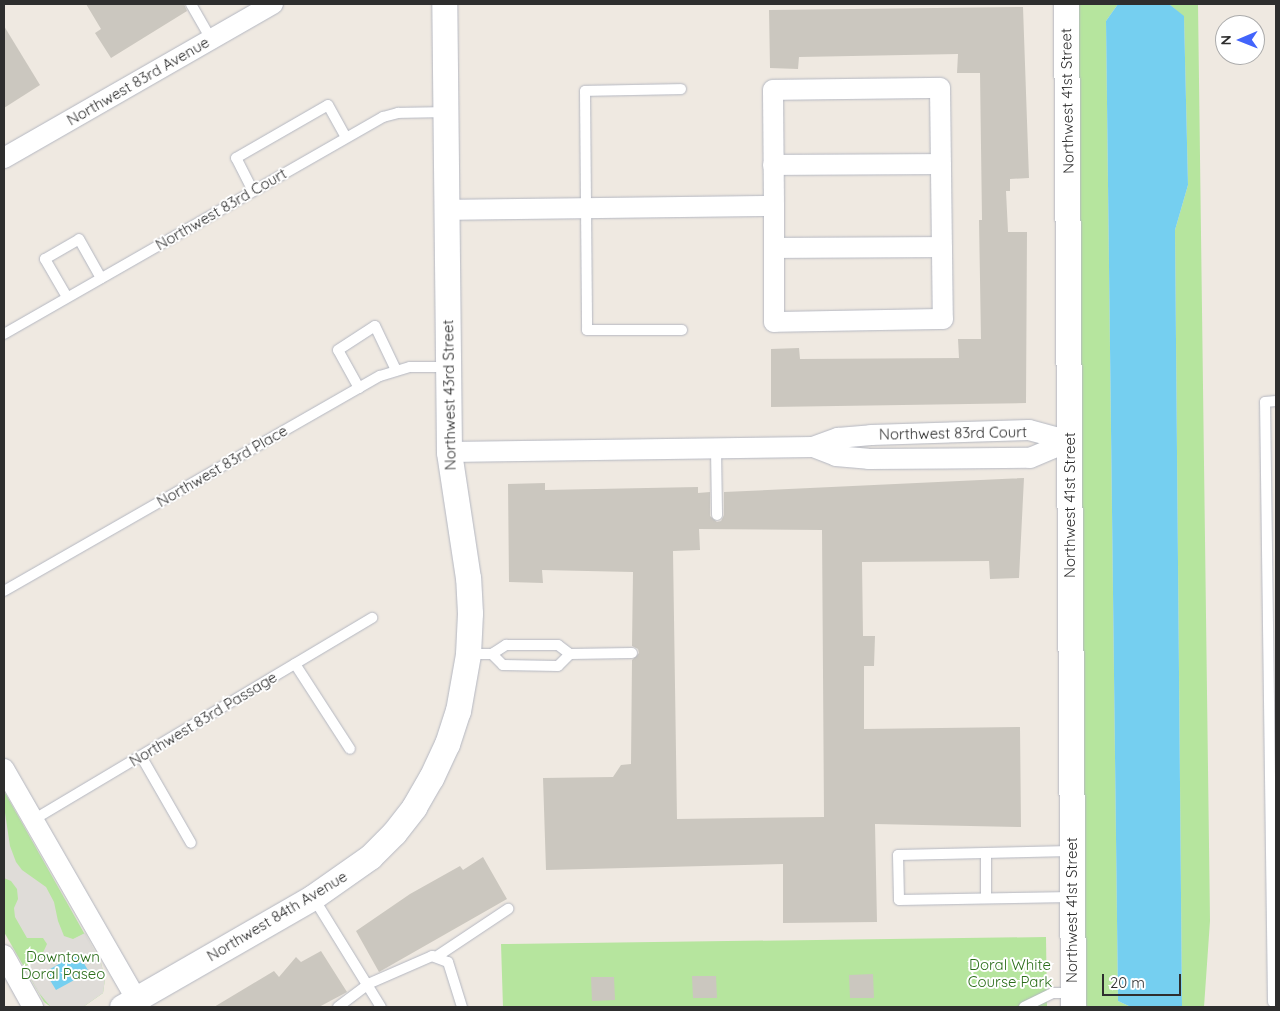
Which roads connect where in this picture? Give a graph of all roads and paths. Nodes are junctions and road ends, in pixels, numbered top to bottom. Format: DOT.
graph roads {
  1 [pos="191,4"];
  2 [pos="273,4"];
  3 [pos="444,4"];
  4 [pos="1066,4"];
  5 [pos="211,39"];
  6 [pos="681,89"];
  7 [pos="446,112"];
  8 [pos="346,137"];
  9 [pos="4,158"];
  10 [pos="941,164"];
  11 [pos="773,165"];
  12 [pos="254,191"];
  13 [pos="774,206"];
  14 [pos="586,209"];
  15 [pos="446,210"];
  16 [pos="942,247"];
  17 [pos="774,248"];
  18 [pos="101,278"];
  19 [pos="67,297"];
  20 [pos="682,330"];
  21 [pos="4,334"];
  22 [pos="448,367"];
  23 [pos="396,370"];
  24 [pos="359,388"];
  25 [pos="1276,402"];
  26 [pos="1070,441"];
  27 [pos="813,447"];
  28 [pos="716,449"];
  29 [pos="449,452"];
  30 [pos="717,515"];
  31 [pos="4,590"];
  32 [pos="372,618"];
  33 [pos="632,653"];
  34 [pos="480,654"];
  35 [pos="570,654"];
  36 [pos="295,664"];
  37 [pos="350,749"];
  38 [pos="141,756"];
  39 [pos="4,769"];
  40 [pos="431,778"];
  41 [pos="33,820"];
  42 [pos="191,843"];
  43 [pos="1072,851"];
  44 [pos="986,853"];
  45 [pos="313,897"];
  46 [pos="1072,897"];
  47 [pos="986,898"];
  48 [pos="508,909"];
  49 [pos="4,955"];
  50 [pos="436,957"];
  51 [pos="368,984"];
  52 [pos="1073,1000"];
  53 [pos="1273,1002"];
  54 [pos="129,1003"];
  55 [pos="33,1007"];
  56 [pos="338,1007"];
  57 [pos="381,1007"];
  58 [pos="462,1007"];
  59 [pos="1024,1007"];
  1 -- 5 [label="lane"];
  2 -- 5 [label="street, Northwest 83rd Avenue"];
  3 -- 7 [label="street, Northwest 43rd Street"];
  4 -- 26 [label="street, Northwest 41st Street"];
  5 -- 9 [label="street, Northwest 83rd Avenue"];
  6 -- 14 [label="lane"];
  7 -- 8 [label="lane, Northwest 83rd Court"];
  7 -- 15 [label="street, Northwest 43rd Street"];
  8 -- 12 [label="lane, Northwest 83rd Court"];
  8 -- 12 [label="lane"];
  10 -- 11 [label="street"];
  10 -- 11 [label="street"];
  10 -- 16 [label="street"];
  11 -- 13 [label="street"];
  12 -- 18 [label="lane, Northwest 83rd Court"];
  13 -- 14 [label="street"];
  13 -- 17 [label="street"];
  14 -- 15 [label="street"];
  14 -- 20 [label="lane"];
  15 -- 22 [label="street, Northwest 43rd Street"];
  16 -- 17 [label="street"];
  16 -- 17 [label="street"];
  18 -- 19 [label="lane, Northwest 83rd Court"];
  18 -- 19 [label="lane"];
  19 -- 21 [label="lane, Northwest 83rd Court"];
  22 -- 23 [label="lane, Northwest 83rd Place"];
  22 -- 29 [label="street, Northwest 43rd Street"];
  23 -- 24 [label="lane, Northwest 83rd Place"];
  23 -- 24 [label="lane"];
  24 -- 31 [label="lane, Northwest 83rd Place"];
  25 -- 53 [label="lane"];
  26 -- 27 [label="street, Northwest 83rd Court"];
  26 -- 27 [label="street, Northwest 83rd Court"];
  26 -- 43 [label="street, Northwest 41st Street"];
  27 -- 28 [label="street, Northwest 83rd Court"];
  28 -- 29 [label="street, Northwest 83rd Court"];
  28 -- 30 [label="lane"];
  29 -- 34 [label="street, Northwest 43rd Street"];
  32 -- 36 [label="lane, Northwest 83rd Passage"];
  33 -- 35 [label="lane"];
  34 -- 35 [label="lane"];
  34 -- 35 [label="lane"];
  34 -- 40 [label="street, Northwest 43rd Street"];
  36 -- 37 [label="lane"];
  36 -- 38 [label="lane, Northwest 83rd Passage"];
  38 -- 41 [label="lane, Northwest 83rd Passage"];
  38 -- 42 [label="lane"];
  39 -- 41 [label="street"];
  40 -- 45 [label="street, Northwest 84th Avenue"];
  41 -- 54 [label="street"];
  43 -- 44 [label="lane"];
  43 -- 46 [label="street, Northwest 41st Street"];
  44 -- 47 [label="lane"];
  44 -- 47 [label="lane"];
  45 -- 51 [label="lane"];
  45 -- 54 [label="street, Northwest 84th Avenue"];
  46 -- 47 [label="lane"];
  46 -- 52 [label="street, Northwest 41st Street"];
  48 -- 50 [label="lane"];
  49 -- 55 [label="street"];
  50 -- 51 [label="lane"];
  50 -- 58 [label="lane"];
  51 -- 56 [label="lane"];
  51 -- 57 [label="lane"];
  52 -- 59 [label="lane"];
}
